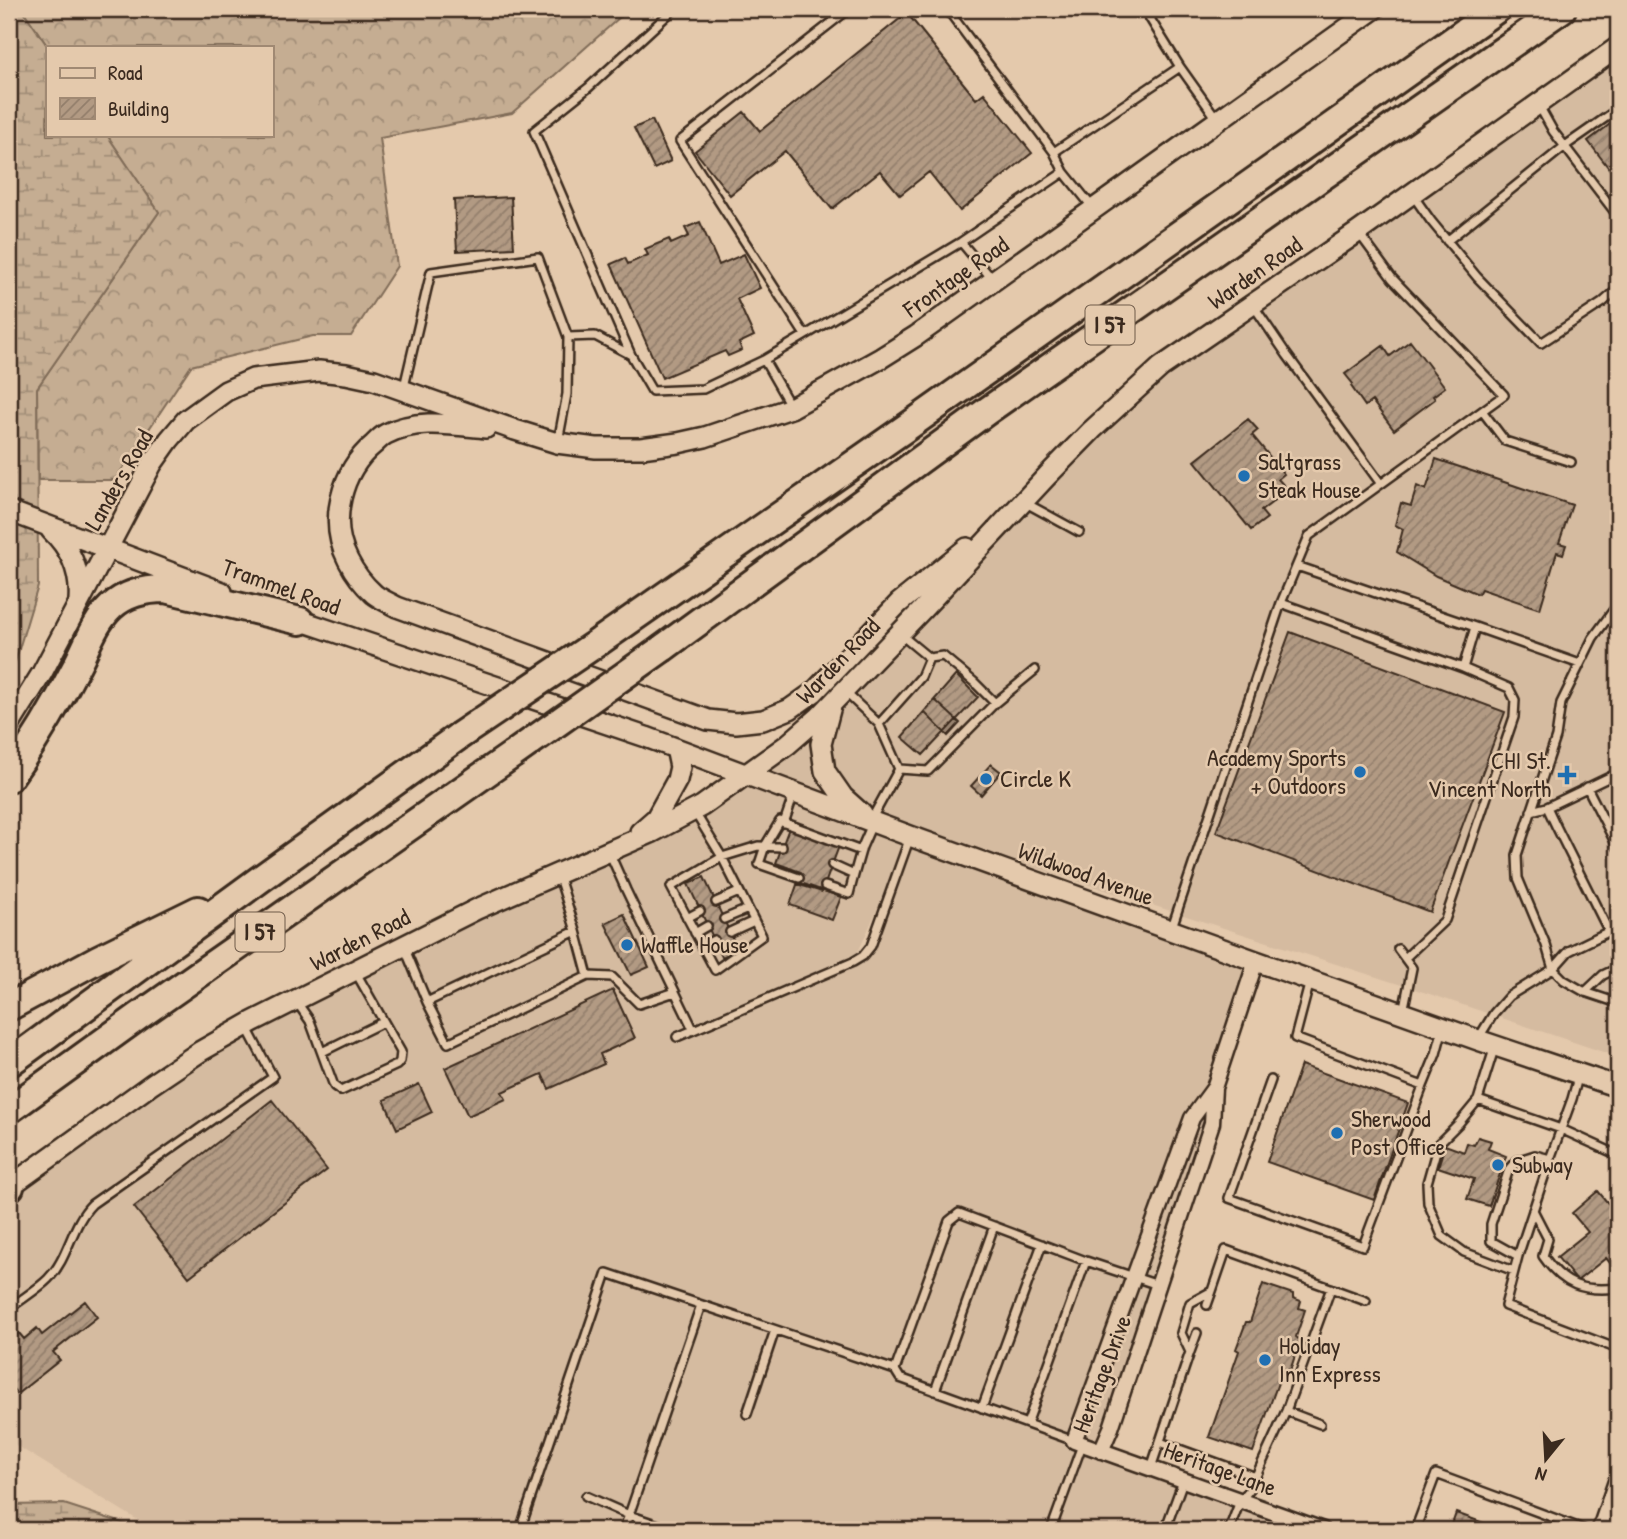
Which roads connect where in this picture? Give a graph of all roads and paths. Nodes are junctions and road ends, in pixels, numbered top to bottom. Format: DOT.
graph roads {
  1 [pos="674,9"];
  2 [pos="849,9"];
  3 [pos="947,9"];
  4 [pos="1144,9"];
  5 [pos="1374,9"];
  6 [pos="1497,9"];
  7 [pos="1562,9"];
  8 [pos="1618,47"];
  9 [pos="1180,66"];
  10 [pos="1538,104"];
  11 [pos="1618,109"];
  12 [pos="1217,120"];
  13 [pos="1564,146"];
  14 [pos="1054,152"];
  15 [pos="1064,172"];
  16 [pos="1411,194"];
  17 [pos="1094,208"];
  18 [pos="1618,216"];
  19 [pos="1358,232"];
  20 [pos="1447,241"];
  21 [pos="961,242"];
  22 [pos="994,281"];
  23 [pos="1618,289"];
  24 [pos="1253,305"];
  25 [pos="805,335"];
  26 [pos="568,337"];
  27 [pos="631,355"];
  28 [pos="764,360"];
  29 [pos="403,390"];
  30 [pos="791,408"];
  31 [pos="1483,412"];
  32 [pos="515,430"];
  33 [pos="557,443"];
  34 [pos="1571,462"];
  35 [pos="1381,484"];
  36 [pos="1023,502"];
  37 [pos="9,511"];
  38 [pos="48,527"];
  39 [pos="1079,532"];
  40 [pos="107,549"];
  41 [pos="1297,566"];
  42 [pos="79,601"];
  43 [pos="1281,603"];
  44 [pos="1618,604"];
  45 [pos="300,621"];
  46 [pos="1475,627"];
  47 [pos="900,634"];
  48 [pos="929,657"];
  49 [pos="1580,664"];
  50 [pos="1463,668"];
  51 [pos="1035,670"];
  52 [pos="838,698"];
  53 [pos="538,701"];
  54 [pos="995,703"];
  55 [pos="879,724"];
  56 [pos="9,726"];
  57 [pos="676,748"];
  58 [pos="900,769"];
  59 [pos="1618,773"];
  60 [pos="746,774"];
  61 [pos="9,778"];
  62 [pos="1587,788"];
  63 [pos="794,793"];
  64 [pos="1548,807"];
  65 [pos="694,811"];
  66 [pos="1531,811"];
  67 [pos="872,822"];
  68 [pos="784,823"];
  69 [pos="910,836"];
  70 [pos="631,841"];
  71 [pos="765,846"];
  72 [pos="782,847"];
  73 [pos="1618,848"];
  74 [pos="609,851"];
  75 [pos="861,851"];
  76 [pos="722,858"];
  77 [pos="832,865"];
  78 [pos="558,873"];
  79 [pos="854,875"];
  80 [pos="799,877"];
  81 [pos="259,880"];
  82 [pos="825,886"];
  83 [pos="739,892"];
  84 [pos="716,902"];
  85 [pos="748,909"];
  86 [pos="701,911"];
  87 [pos="687,918"];
  88 [pos="724,919"];
  89 [pos="754,921"];
  90 [pos="707,926"];
  91 [pos="1618,927"];
  92 [pos="576,931"];
  93 [pos="1171,931"];
  94 [pos="1609,932"];
  95 [pos="695,933"];
  96 [pos="730,933"];
  97 [pos="714,940"];
  98 [pos="403,946"];
  99 [pos="702,946"];
  100 [pos="1398,949"];
  101 [pos="1405,958"];
  102 [pos="1255,961"];
  103 [pos="1618,968"];
  104 [pos="355,970"];
  105 [pos="1553,970"];
  106 [pos="588,976"];
  107 [pos="1310,981"];
  108 [pos="675,992"];
  109 [pos="1585,992"];
  110 [pos="295,1000"];
  111 [pos="427,1002"];
  112 [pos="1618,1003"];
  113 [pos="9,1007"];
  114 [pos="1402,1013"];
  115 [pos="383,1022"];
  116 [pos="246,1026"];
  117 [pos="1443,1027"];
  118 [pos="693,1029"];
  119 [pos="677,1037"];
  120 [pos="1487,1043"];
  121 [pos="322,1052"];
  122 [pos="9,1063"];
  123 [pos="1579,1074"];
  124 [pos="1271,1080"];
  125 [pos="1423,1086"];
  126 [pos="1618,1087"];
  127 [pos="1214,1088"];
  128 [pos="1478,1100"];
  129 [pos="9,1110"];
  130 [pos="1561,1129"];
  131 [pos="1618,1155"];
  132 [pos="1550,1159"];
  133 [pos="9,1187"];
  134 [pos="1533,1210"];
  135 [pos="994,1226"];
  136 [pos="1042,1244"];
  137 [pos="1518,1256"];
  138 [pos="1086,1261"];
  139 [pos="1514,1271"];
  140 [pos="1135,1277"];
  141 [pos="1158,1286"];
  142 [pos="1331,1288"];
  143 [pos="1618,1288"];
  144 [pos="1212,1291"];
  145 [pos="1366,1301"];
  146 [pos="701,1305"];
  147 [pos="1207,1305"];
  148 [pos="9,1309"];
  149 [pos="775,1330"];
  150 [pos="1197,1333"];
  151 [pos="1618,1349"];
  152 [pos="1190,1352"];
  153 [pos="895,1370"];
  154 [pos="936,1391"];
  155 [pos="982,1408"];
  156 [pos="1286,1411"];
  157 [pos="747,1414"];
  158 [pos="1027,1424"];
  159 [pos="1321,1424"];
  160 [pos="1079,1442"];
  161 [pos="1160,1443"];
  162 [pos="1101,1451"];
  163 [pos="1151,1469"];
  164 [pos="1256,1477"];
  165 [pos="1183,1480"];
  166 [pos="1618,1483"];
  167 [pos="586,1496"];
  168 [pos="1240,1500"];
  169 [pos="629,1515"];
  170 [pos="520,1530"];
  171 [pos="623,1530"];
  172 [pos="668,1530"];
  173 [pos="1051,1530"];
  174 [pos="1165,1530"];
  175 [pos="1229,1530"];
  176 [pos="1323,1530"];
  177 [pos="1415,1530"];
  178 [pos="1586,1530"];
  179 [pos="1602,1530"];
  1 -- 27 [label="lane"];
  2 -- 25 [label="lane"];
  3 -- 14 [label="lane"];
  4 -- 9 [label="lane"];
  5 -- 12 [label="main road, Frontage Road"];
  6 -- 81 [label="highway, I 57, bridge"];
  7 -- 129 [label="highway, I 57, bridge"];
  8 -- 10 [label="main road, Warden Road"];
  9 -- 12 [label="lane"];
  9 -- 14 [label="lane"];
  10 -- 13 [label="lane"];
  10 -- 16 [label="main road, Warden Road"];
  11 -- 13 [label="lane"];
  12 -- 17 [label="main road, Frontage Road"];
  13 -- 18 [label="lane"];
  13 -- 20 [label="lane"];
  14 -- 15 [label="lane"];
  15 -- 17 [label="lane"];
  15 -- 21 [label="lane"];
  16 -- 19 [label="main road, Warden Road"];
  16 -- 20 [label="lane"];
  17 -- 22 [label="main road, Frontage Road"];
  19 -- 24 [label="main road, Warden Road"];
  19 -- 31 [label="lane"];
  20 -- 23 [label="lane"];
  21 -- 22 [label="lane"];
  21 -- 25 [label="lane"];
  22 -- 30 [label="main road, Frontage Road"];
  24 -- 35 [label="lane"];
  24 -- 36 [label="main road, Warden Road"];
  25 -- 28 [label="lane"];
  26 -- 27 [label="lane"];
  26 -- 29 [label="lane"];
  26 -- 33 [label="lane"];
  27 -- 28 [label="lane"];
  28 -- 30 [label="lane"];
  29 -- 32 [label="main road, Landers Road"];
  29 -- 40 [label="main road, Landers Road"];
  30 -- 33 [label="main road, Frontage Road"];
  31 -- 34 [label="lane"];
  31 -- 35 [label="lane"];
  32 -- 33 [label="main road, Frontage Road"];
  32 -- 36 [label="main road"];
  35 -- 41 [label="lane"];
  36 -- 39 [label="lane"];
  36 -- 47 [label="main road, Warden Road"];
  37 -- 38 [label="main road, Trammel Road"];
  38 -- 40 [label="main road, Trammel Road"];
  38 -- 42 [label="main road"];
  40 -- 42 [label="main road, Landers Road"];
  40 -- 45 [label="main road, Trammel Road"];
  41 -- 43 [label="lane"];
  41 -- 46 [label="lane"];
  42 -- 56 [label="main road, Landers Road"];
  43 -- 50 [label="lane"];
  43 -- 93 [label="lane"];
  44 -- 49 [label="lane"];
  45 -- 53 [label="main road, Trammel Road"];
  45 -- 61 [label="highway"];
  46 -- 49 [label="lane"];
  46 -- 50 [label="lane"];
  47 -- 48 [label="lane"];
  47 -- 52 [label="main road, Warden Road"];
  48 -- 54 [label="lane"];
  48 -- 55 [label="lane"];
  49 -- 66 [label="lane"];
  50 -- 101 [label="lane"];
  51 -- 54 [label="lane"];
  52 -- 55 [label="lane"];
  52 -- 60 [label="main road, Warden Road"];
  52 -- 67 [label="main road"];
  53 -- 57 [label="main road, Wildwood Avenue"];
  54 -- 58 [label="lane"];
  55 -- 58 [label="lane"];
  57 -- 60 [label="main road, Wildwood Avenue"];
  57 -- 70 [label="main road"];
  58 -- 67 [label="lane"];
  59 -- 62 [label="lane"];
  60 -- 63 [label="main road, Wildwood Avenue"];
  60 -- 65 [label="main road, Warden Road"];
  62 -- 64 [label="lane"];
  62 -- 73 [label="lane"];
  63 -- 67 [label="main road, Wildwood Avenue"];
  63 -- 68 [label="lane"];
  64 -- 66 [label="lane"];
  64 -- 94 [label="lane"];
  65 -- 70 [label="main road, Warden Road"];
  65 -- 76 [label="lane"];
  66 -- 105 [label="lane"];
  67 -- 69 [label="main road, Wildwood Avenue"];
  67 -- 75 [label="lane"];
  68 -- 71 [label="lane"];
  68 -- 75 [label="lane"];
  69 -- 93 [label="main road, Wildwood Avenue"];
  69 -- 118 [label="lane"];
  70 -- 74 [label="main road, Warden Road"];
  71 -- 72 [label="lane"];
  71 -- 76 [label="lane"];
  71 -- 80 [label="lane"];
  74 -- 78 [label="main road, Warden Road"];
  74 -- 108 [label="lane"];
  75 -- 79 [label="lane"];
  76 -- 83 [label="lane"];
  76 -- 87 [label="lane"];
  77 -- 79 [label="lane"];
  78 -- 92 [label="lane"];
  78 -- 98 [label="main road, Warden Road"];
  79 -- 82 [label="lane"];
  81 -- 113 [label="highway"];
  81 -- 122 [label="highway, I 57"];
  83 -- 84 [label="lane"];
  83 -- 85 [label="lane"];
  85 -- 88 [label="lane"];
  85 -- 89 [label="lane"];
  86 -- 87 [label="lane"];
  87 -- 95 [label="lane"];
  89 -- 96 [label="lane"];
  89 -- 99 [label="lane"];
  90 -- 95 [label="lane"];
  91 -- 94 [label="lane"];
  92 -- 106 [label="lane"];
  92 -- 111 [label="lane"];
  93 -- 102 [label="main road, Wildwood Avenue"];
  94 -- 105 [label="lane"];
  95 -- 99 [label="lane"];
  97 -- 99 [label="lane"];
  98 -- 104 [label="main road, Warden Road"];
  98 -- 111 [label="lane"];
  100 -- 101 [label="lane"];
  101 -- 114 [label="lane"];
  102 -- 107 [label="main road, Wildwood Avenue"];
  102 -- 127 [label="street, Heritage Drive"];
  103 -- 109 [label="lane"];
  104 -- 110 [label="main road, Warden Road"];
  104 -- 115 [label="lane"];
  105 -- 109 [label="lane"];
  105 -- 120 [label="lane"];
  106 -- 108 [label="lane"];
  106 -- 111 [label="lane"];
  107 -- 114 [label="main road, Wildwood Avenue"];
  107 -- 125 [label="lane"];
  108 -- 118 [label="lane"];
  109 -- 112 [label="lane"];
  110 -- 116 [label="main road, Warden Road"];
  110 -- 121 [label="lane"];
  114 -- 117 [label="main road, Wildwood Avenue"];
  115 -- 121 [label="lane"];
  115 -- 121 [label="lane"];
  116 -- 133 [label="main road, Warden Road"];
  116 -- 148 [label="lane"];
  117 -- 120 [label="main road, Wildwood Avenue"];
  117 -- 125 [label="lane"];
  118 -- 119 [label="lane"];
  120 -- 123 [label="main road, Wildwood Avenue"];
  120 -- 128 [label="lane"];
  123 -- 126 [label="main road, Wildwood Avenue"];
  123 -- 130 [label="lane"];
  124 -- 125 [label="lane"];
  127 -- 140 [label="street, Heritage Drive"];
  127 -- 141 [label="street, Heritage Drive"];
  128 -- 130 [label="lane"];
  128 -- 139 [label="lane"];
  130 -- 131 [label="lane"];
  130 -- 132 [label="lane"];
  132 -- 134 [label="lane"];
  132 -- 137 [label="lane"];
  134 -- 137 [label="lane"];
  134 -- 143 [label="lane"];
  135 -- 136 [label="lane"];
  135 -- 153 [label="lane"];
  135 -- 154 [label="lane"];
  136 -- 138 [label="lane"];
  136 -- 155 [label="lane"];
  137 -- 139 [label="lane"];
  138 -- 140 [label="lane"];
  138 -- 158 [label="lane"];
  139 -- 151 [label="lane"];
  140 -- 141 [label="lane"];
  140 -- 160 [label="street, Heritage Drive"];
  141 -- 162 [label="street, Heritage Drive"];
  142 -- 144 [label="lane"];
  142 -- 145 [label="lane"];
  142 -- 156 [label="lane"];
  144 -- 147 [label="lane"];
  144 -- 152 [label="lane"];
  146 -- 149 [label="lane"];
  146 -- 169 [label="lane"];
  146 -- 170 [label="lane"];
  149 -- 153 [label="lane"];
  149 -- 157 [label="lane"];
  150 -- 152 [label="lane"];
  152 -- 161 [label="lane"];
  153 -- 154 [label="lane"];
  154 -- 155 [label="lane"];
  155 -- 158 [label="lane"];
  156 -- 159 [label="lane"];
  156 -- 164 [label="lane"];
  158 -- 160 [label="lane"];
  160 -- 162 [label="street, Heritage Drive"];
  160 -- 173 [label="lane"];
  161 -- 163 [label="lane"];
  161 -- 164 [label="lane"];
  162 -- 163 [label="street, Heritage Lane"];
  163 -- 165 [label="street, Heritage Lane"];
  164 -- 168 [label="lane"];
  165 -- 168 [label="street, Heritage Lane"];
  165 -- 174 [label="lane"];
  166 -- 179 [label="main road"];
  167 -- 169 [label="lane"];
  168 -- 175 [label="lane"];
  168 -- 176 [label="street, Heritage Lane"];
  169 -- 171 [label="lane"];
  169 -- 172 [label="lane"];
  177 -- 178 [label="lane"];
}
